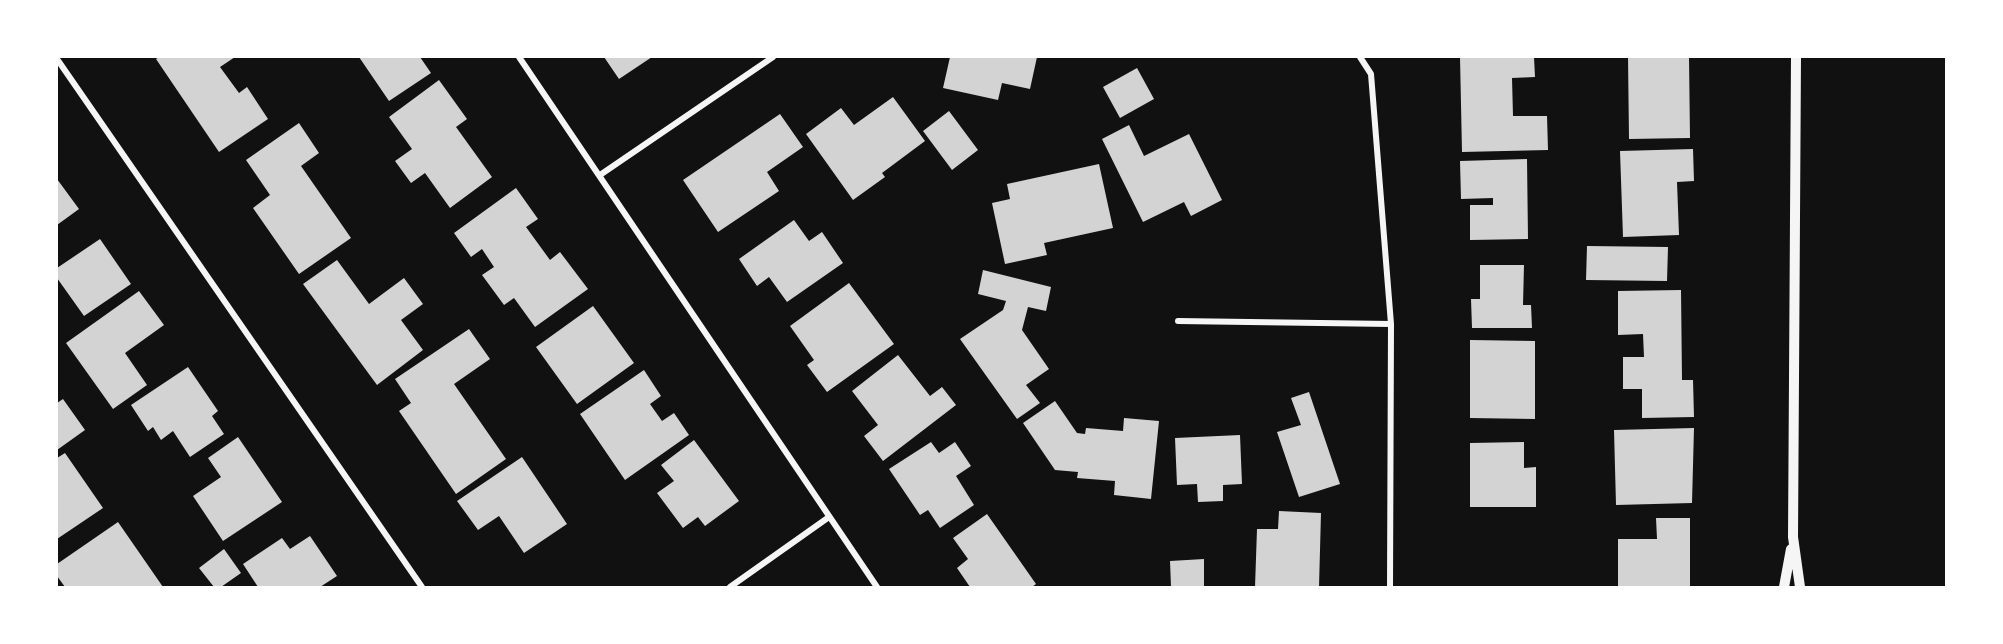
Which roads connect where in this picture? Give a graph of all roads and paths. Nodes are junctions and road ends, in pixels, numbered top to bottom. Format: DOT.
graph roads {
  1 [pos="519,57"];
  2 [pos="772,57"];
  3 [pos="1360,57"];
  4 [pos="1796,57"];
  5 [pos="57,59"];
  6 [pos="600,175"];
  7 [pos="1178,321"];
  8 [pos="1391,324"];
  9 [pos="830,518"];
  10 [pos="1793,537"];
  11 [pos="422,587"];
  12 [pos="730,587"];
  13 [pos="877,587"];
  14 [pos="1390,587"];
  15 [pos="1784,587"];
  16 [pos="1800,587"];
  1 -- 6 [label="street"];
  2 -- 6 [label="street"];
  3 -- 8 [label="street"];
  4 -- 10 [label="street"];
  5 -- 11 [label="street"];
  6 -- 9 [label="street"];
  7 -- 8 [label="street"];
  8 -- 14 [label="street"];
  9 -- 12 [label="street"];
  9 -- 13 [label="street"];
  10 -- 15 [label="street"];
  10 -- 16 [label="street"];
}
